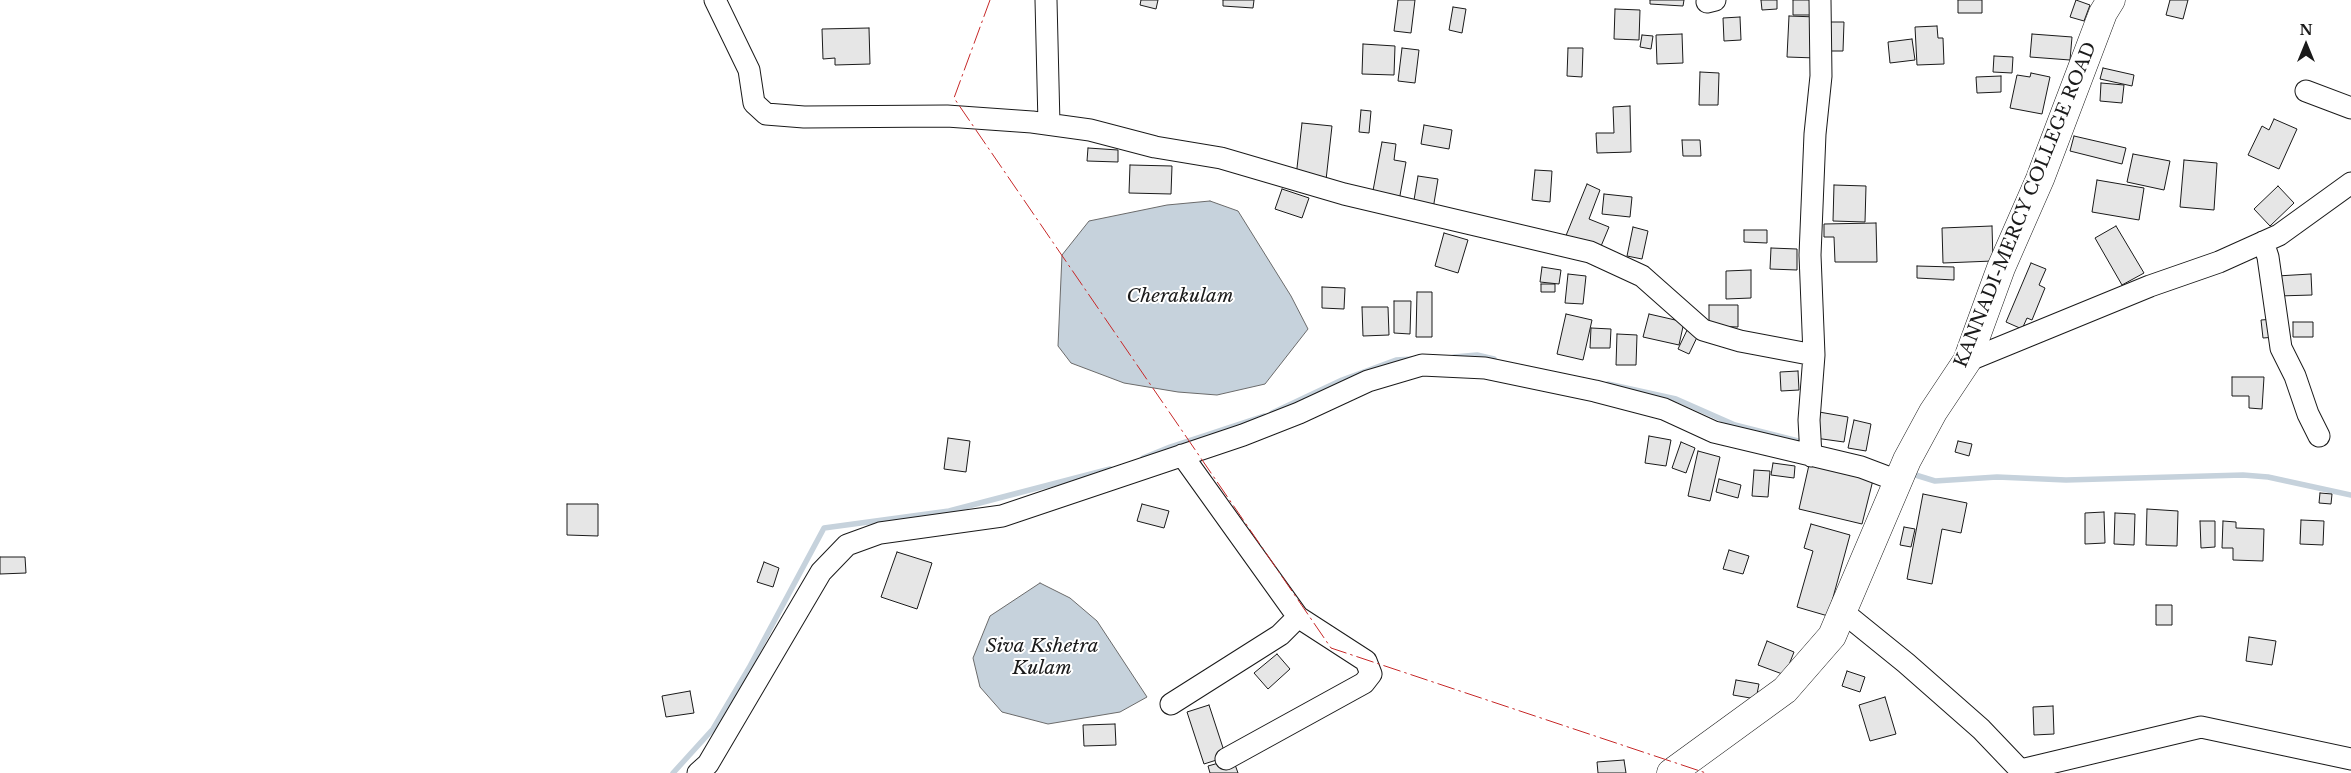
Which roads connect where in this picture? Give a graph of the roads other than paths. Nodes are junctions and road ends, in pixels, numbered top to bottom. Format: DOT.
graph roads {
  1 [pos="715,0"];
  2 [pos="1046,0"];
  3 [pos="1820,0"];
  4 [pos="2111,0"];
  5 [pos="2306,91"];
  6 [pos="2351,108"];
  7 [pos="1049,124"];
  8 [pos="2351,182"];
  9 [pos="2263,242"];
  10 [pos="1814,355"];
  11 [pos="1967,361"];
  12 [pos="2319,436"];
  13 [pos="1811,446"];
  14 [pos="1182,455"];
  15 [pos="1903,470"];
  16 [pos="1843,612"];
  17 [pos="1298,618"];
  18 [pos="1171,704"];
  19 [pos="1226,759"];
  20 [pos="2351,759"];
  21 [pos="2022,772"];
  22 [pos="698,773"];
  23 [pos="1672,773"];
  1 -- 7 [label="street"];
  2 -- 7 [label="street"];
  3 -- 10 [label="street"];
  4 -- 11 [label="main road, KANNADI-MERCY COLLEGE ROAD"];
  5 -- 6 [label="street"];
  7 -- 10 [label="street"];
  8 -- 9 [label="street"];
  9 -- 11 [label="street"];
  9 -- 12 [label="street"];
  10 -- 13 [label="street"];
  11 -- 15 [label="main road, KANNADI-MERCY COLLEGE ROAD"];
  13 -- 14 [label="street"];
  13 -- 15 [label="street"];
  14 -- 17 [label="street"];
  14 -- 22 [label="street"];
  15 -- 16 [label="main road, KANNADI-MERCY COLLEGE ROAD"];
  16 -- 21 [label="street"];
  16 -- 23 [label="main road, KANNADI-MERCY COLLEGE ROAD"];
  17 -- 18 [label="street"];
  17 -- 19 [label="street"];
  20 -- 21 [label="street"];
}
